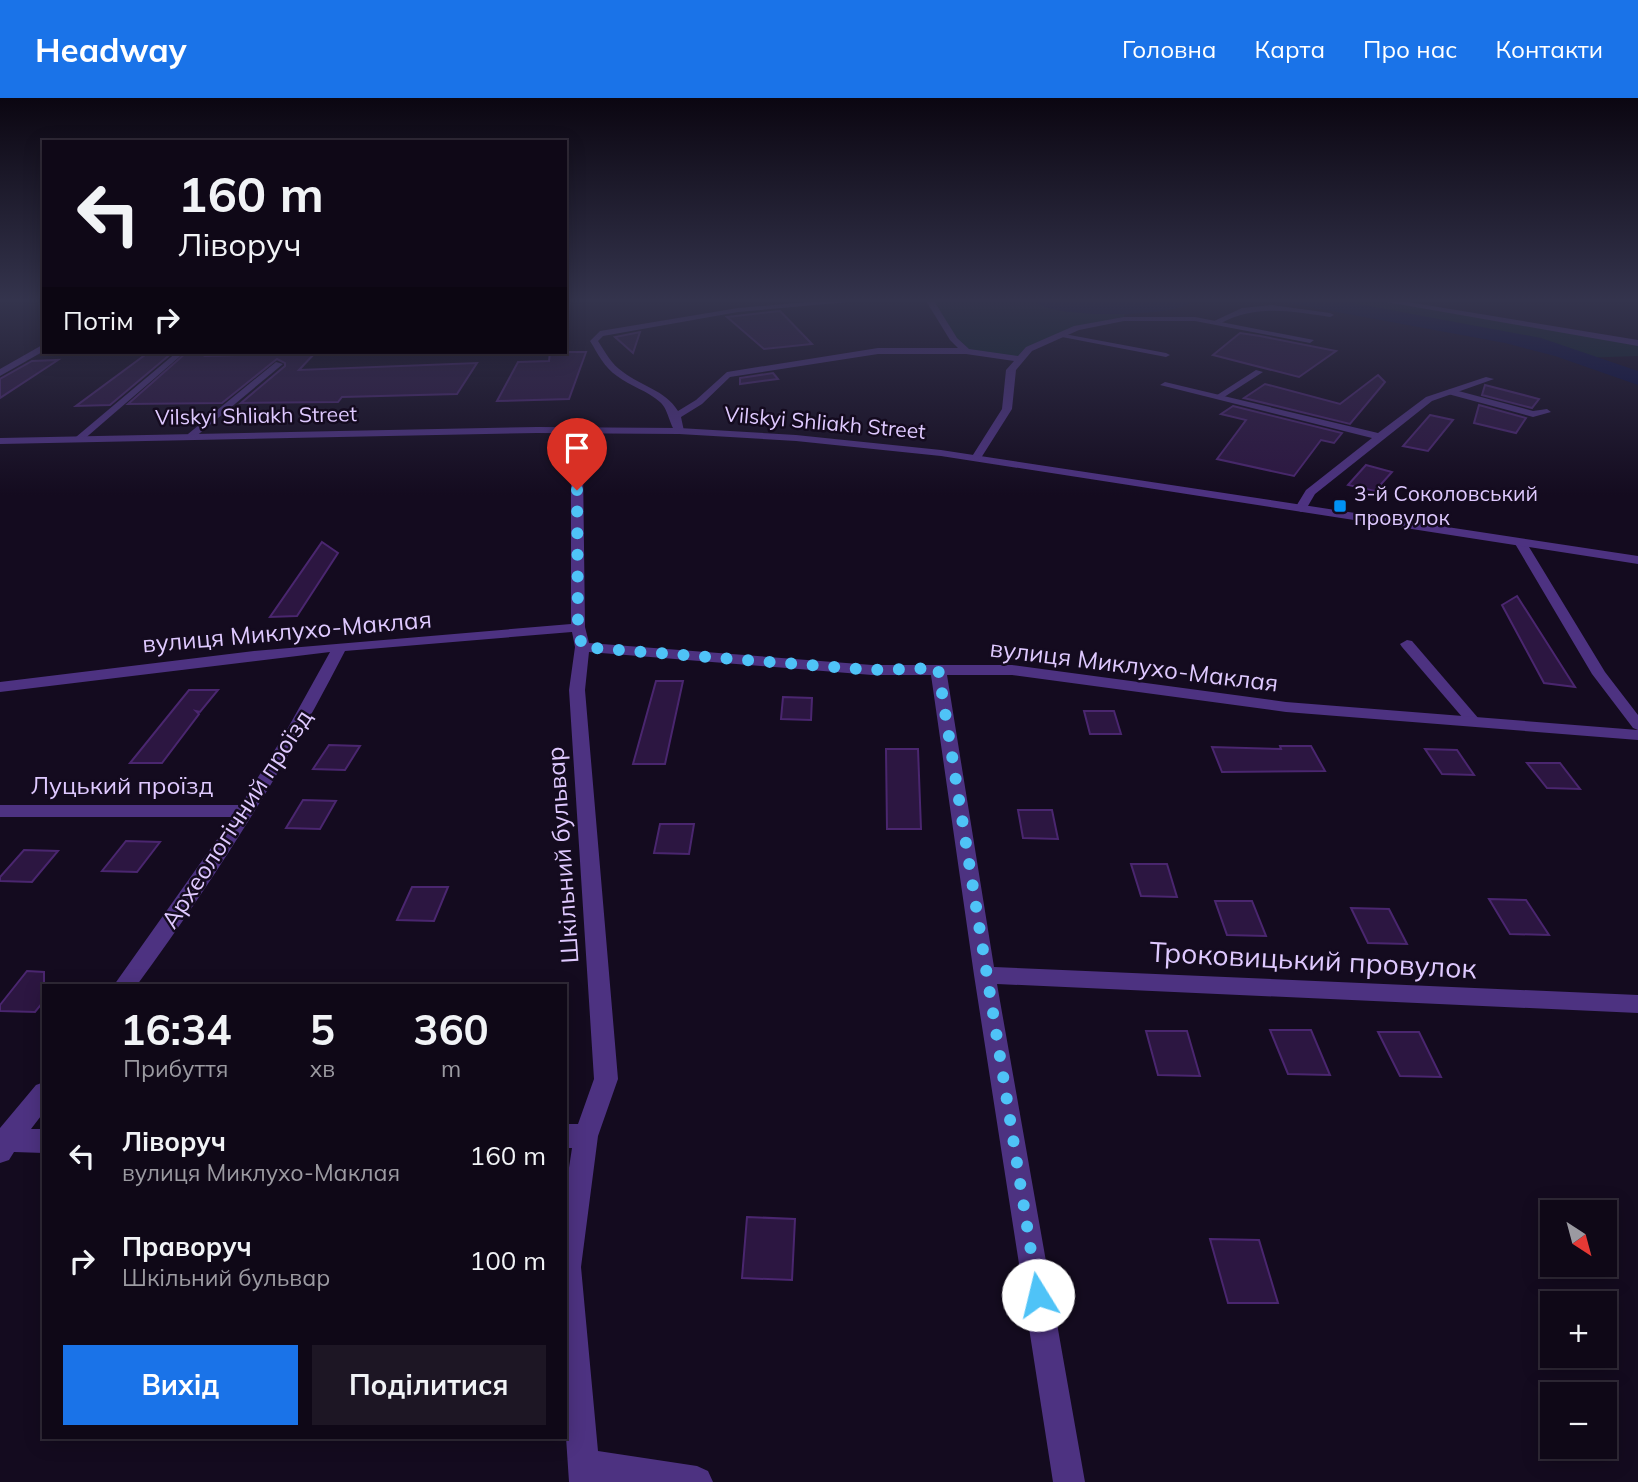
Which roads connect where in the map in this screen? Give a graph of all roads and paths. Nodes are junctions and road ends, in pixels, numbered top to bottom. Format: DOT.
graph roads {
  1 [pos="165,366"];
  2 [pos="277,366"];
  3 [pos="609,366"];
  4 [pos="786,366"];
  5 [pos="1015,366"];
  6 [pos="1259,372"];
  7 [pos="1489,379"];
  8 [pos="1165,386"];
  9 [pos="1451,393"];
  10 [pos="1218,397"];
  11 [pos="1547,412"];
  12 [pos="678,415"];
  13 [pos="586,430"];
  14 [pos="679,432"];
  15 [pos="191,436"];
  16 [pos="1380,437"];
  17 [pos="79,439"];
  18 [pos="0,441"];
  19 [pos="976,458"];
  20 [pos="1301,508"];
  21 [pos="1520,542"];
  22 [pos="1638,560"];
  23 [pos="580,637"];
  24 [pos="1407,644"];
  25 [pos="340,647"];
  26 [pos="938,668"];
  27 [pos="0,687"];
  28 [pos="1474,722"];
  29 [pos="1638,725"];
  30 [pos="1638,735"];
  31 [pos="0,811"];
  32 [pos="244,811"];
  33 [pos="985,975"];
  34 [pos="126,984"];
  35 [pos="1638,1004"];
  36 [pos="42,1095"];
  37 [pos="575,1136"];
  38 [pos="42,1141"];
  39 [pos="3,1144"];
  40 [pos="585,1474"];
  41 [pos="697,1482"];
  42 [pos="1069,1482"];
  1 -- 17 [label="lane"];
  2 -- 15 [label="lane"];
  3 -- 12 [label="street"];
  4 -- 12 [label="street"];
  5 -- 19 [label="street"];
  6 -- 10 [label="lane"];
  7 -- 9 [label="street"];
  8 -- 10 [label="street"];
  9 -- 11 [label="lane"];
  9 -- 16 [label="street"];
  10 -- 16 [label="street"];
  12 -- 14 [label="street"];
  13 -- 14 [label="street, Vilskyi Shliakh Street"];
  13 -- 15 [label="street, Vilskyi Shliakh Street"];
  13 -- 23 [label="street, Шкільний бульвар"];
  14 -- 19 [label="street, Vilskyi Shliakh Street"];
  15 -- 17 [label="street, Vilskyi Shliakh Street"];
  16 -- 20 [label="street"];
  17 -- 18 [label="street, Vilskyi Shliakh Street"];
  19 -- 20 [label="street, Vilskyi Shliakh Street"];
  20 -- 21 [label="street, Vilskyi Shliakh Street"];
  21 -- 22 [label="street, Vilskyi Shliakh Street"];
  21 -- 29 [label="lane"];
  23 -- 25 [label="street, вулиця Миклухо-Маклая"];
  23 -- 26 [label="street, вулиця Миклухо-Маклая"];
  23 -- 37 [label="street, Шкільний бульвар"];
  24 -- 28 [label="lane"];
  25 -- 27 [label="street, вулиця Миклухо-Маклая"];
  25 -- 32 [label="street, Археологічний проїзд"];
  26 -- 28 [label="street, вулиця Миклухо-Маклая"];
  26 -- 33 [label="street"];
  28 -- 30 [label="street, вулиця Миклухо-Маклая"];
  31 -- 32 [label="street, Луцький проїзд"];
  32 -- 34 [label="street, Археологічний проїзд"];
  33 -- 35 [label="street, Троковицький провулок"];
  33 -- 42 [label="street"];
  36 -- 39 [label="street"];
  37 -- 40 [label="street, Шкільний бульвар"];
  38 -- 39 [label="street"];
  40 -- 41 [label="street"];
}
